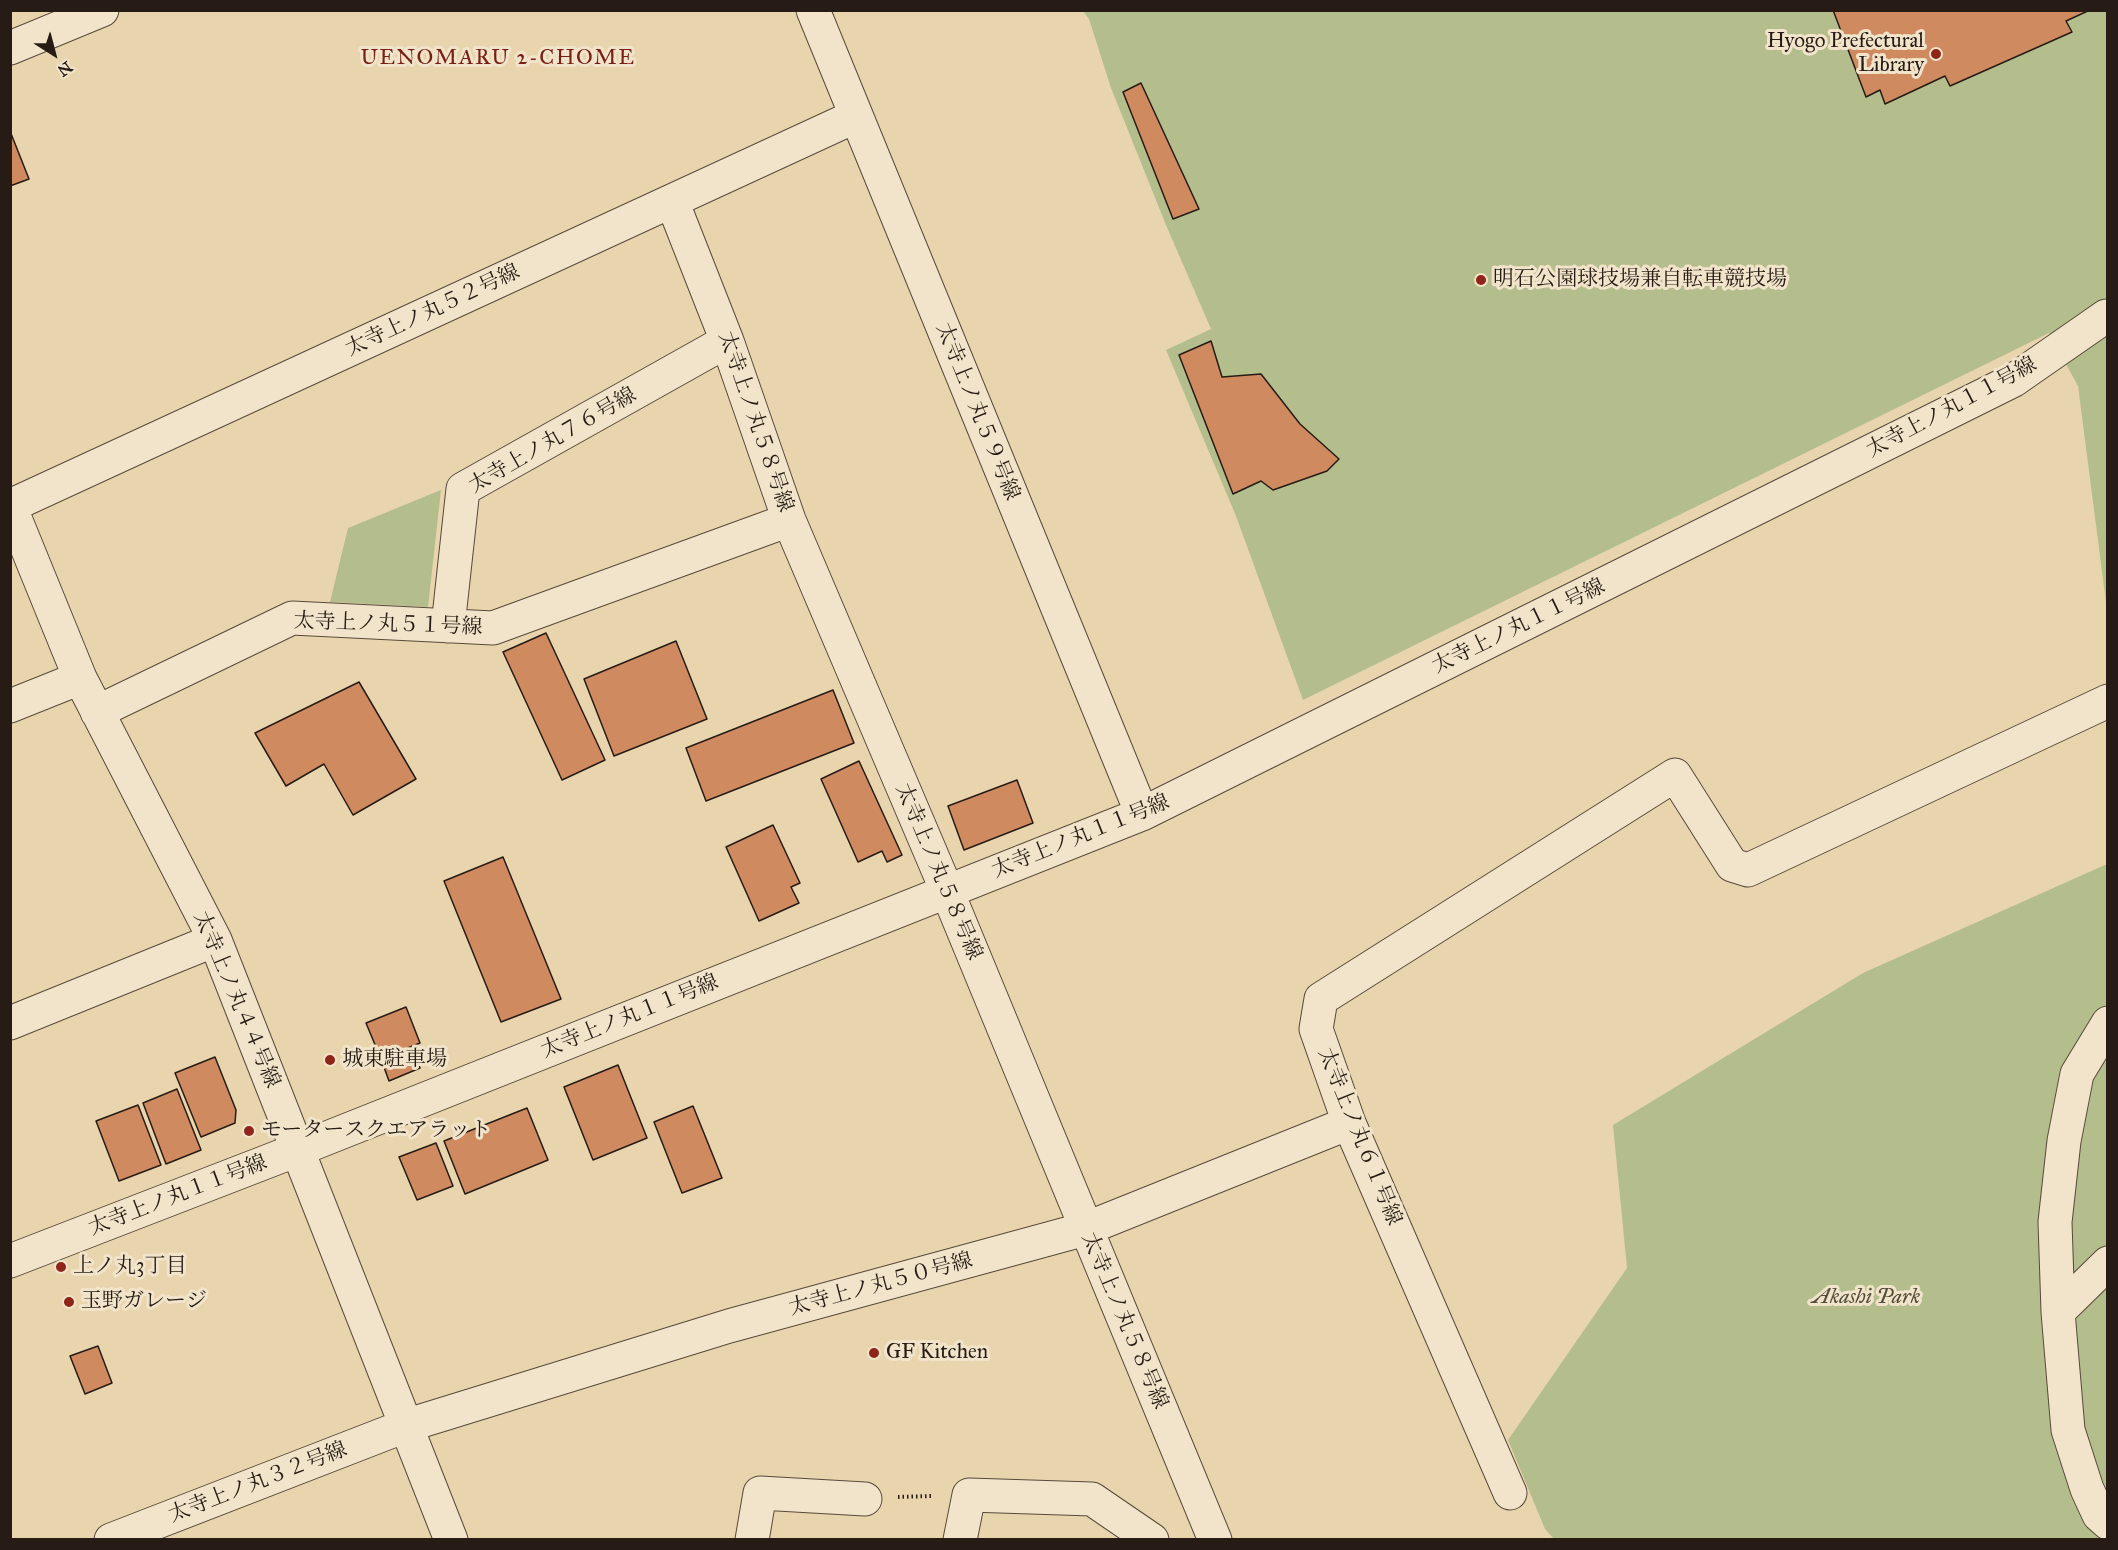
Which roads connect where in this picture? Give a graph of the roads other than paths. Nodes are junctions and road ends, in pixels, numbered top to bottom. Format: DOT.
graph roads {
  1 [pos="102,10"];
  2 [pos="813,10"];
  3 [pos="10,48"];
  4 [pos="856,116"];
  5 [pos="672,201"];
  6 [pos="2107,316"];
  7 [pos="727,341"];
  8 [pos="11,506"];
  9 [pos="789,520"];
  10 [pos="448,626"];
  11 [pos="80,678"];
  12 [pos="2108,701"];
  13 [pos="10,706"];
  14 [pos="97,712"];
  15 [pos="1142,814"];
  16 [pos="946,891"];
  17 [pos="215,940"];
  18 [pos="10,1023"];
  19 [pos="2108,1023"];
  20 [pos="1349,1123"];
  21 [pos="297,1150"];
  22 [pos="1085,1229"];
  23 [pos="10,1261"];
  24 [pos="2108,1263"];
  25 [pos="2058,1312"];
  26 [pos="405,1426"];
  27 [pos="1510,1493"];
  28 [pos="864,1499"];
  29 [pos="2098,1526"];
  30 [pos="111,1539"];
  31 [pos="451,1539"];
  32 [pos="752,1539"];
  33 [pos="960,1539"];
  34 [pos="1152,1539"];
  35 [pos="1215,1539"];
  1 -- 3 [label="street"];
  2 -- 4 [label="street, 太寺上ノ丸５９号線"];
  4 -- 5 [label="street, 太寺上ノ丸５２号線"];
  4 -- 15 [label="street, 太寺上ノ丸５９号線"];
  5 -- 7 [label="street, 太寺上ノ丸５８号線"];
  5 -- 8 [label="street, 太寺上ノ丸５２号線"];
  6 -- 15 [label="street, 太寺上ノ丸１１号線"];
  7 -- 9 [label="street, 太寺上ノ丸５８号線"];
  7 -- 10 [label="street, 太寺上ノ丸７６号線"];
  8 -- 11 [label="street, 太寺上ノ丸４４号線"];
  9 -- 10 [label="street, 太寺上ノ丸５１号線"];
  9 -- 16 [label="street, 太寺上ノ丸５８号線"];
  10 -- 14 [label="street, 太寺上ノ丸５１号線"];
  11 -- 13 [label="street"];
  11 -- 14 [label="street, 太寺上ノ丸４４号線"];
  12 -- 20 [label="street, 太寺上ノ丸６１号線"];
  14 -- 17 [label="street, 太寺上ノ丸４４号線"];
  15 -- 16 [label="street, 太寺上ノ丸１１号線"];
  16 -- 21 [label="street, 太寺上ノ丸１１号線"];
  16 -- 22 [label="street, 太寺上ノ丸５８号線"];
  17 -- 18 [label="street"];
  17 -- 21 [label="street, 太寺上ノ丸４４号線"];
  19 -- 25 [label="street"];
  20 -- 22 [label="street, 太寺上ノ丸５０号線"];
  20 -- 27 [label="street, 太寺上ノ丸６１号線"];
  21 -- 23 [label="street, 太寺上ノ丸１１号線"];
  21 -- 26 [label="street, 太寺上ノ丸４４号線"];
  22 -- 26 [label="street, 太寺上ノ丸５０号線"];
  22 -- 35 [label="street, 太寺上ノ丸５８号線"];
  24 -- 25 [label="street"];
  25 -- 29 [label="street"];
  26 -- 30 [label="street, 太寺上ノ丸３２号線"];
  26 -- 31 [label="street, 太寺上ノ丸４４号線"];
  28 -- 32 [label="street"];
  33 -- 34 [label="street"];
}
